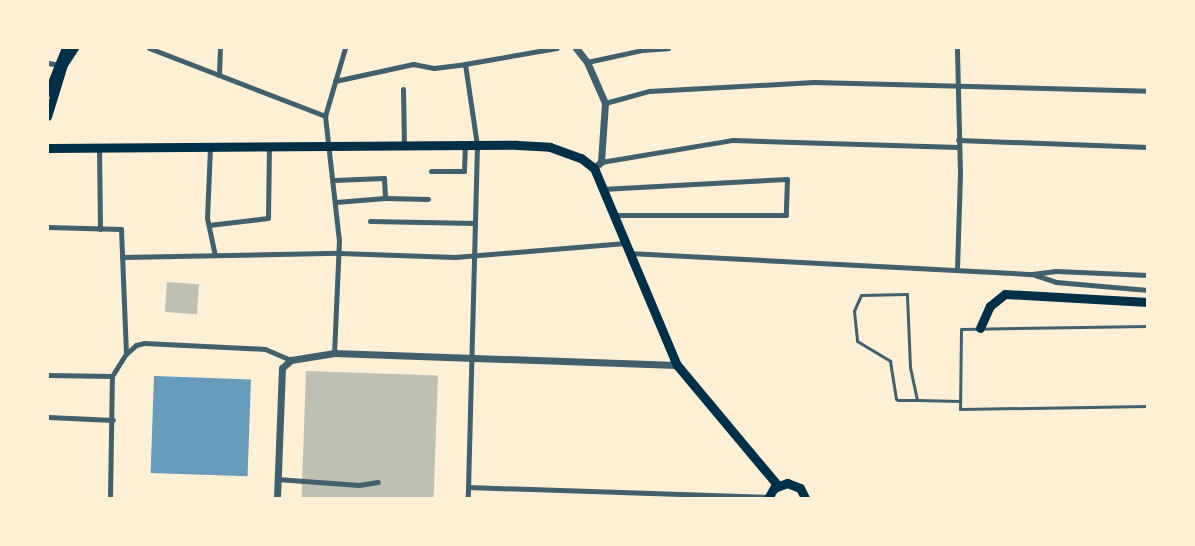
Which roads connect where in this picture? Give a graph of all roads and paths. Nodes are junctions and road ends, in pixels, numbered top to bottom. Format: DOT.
graph roads {
  1 [pos="66,48"];
  2 [pos="75,48"];
  3 [pos="149,48"];
  4 [pos="220,48"];
  5 [pos="345,48"];
  6 [pos="557,48"];
  7 [pos="576,48"];
  8 [pos="668,48"];
  9 [pos="957,48"];
  10 [pos="587,62"];
  11 [pos="48,63"];
  12 [pos="465,64"];
  13 [pos="60,65"];
  14 [pos="219,75"];
  15 [pos="335,81"];
  16 [pos="958,85"];
  17 [pos="403,89"];
  18 [pos="1148,91"];
  19 [pos="48,93"];
  20 [pos="605,103"];
  21 [pos="325,116"];
  22 [pos="48,117"];
  23 [pos="958,140"];
  24 [pos="331,144"];
  25 [pos="465,145"];
  26 [pos="477,145"];
  27 [pos="210,146"];
  28 [pos="269,146"];
  29 [pos="404,146"];
  30 [pos="99,147"];
  31 [pos="958,147"];
  32 [pos="1148,147"];
  33 [pos="48,148"];
  34 [pos="602,162"];
  35 [pos="594,168"];
  36 [pos="431,171"];
  37 [pos="334,180"];
  38 [pos="602,189"];
  39 [pos="384,198"];
  40 [pos="428,199"];
  41 [pos="336,202"];
  42 [pos="613,215"];
  43 [pos="370,220"];
  44 [pos="475,222"];
  45 [pos="209,225"];
  46 [pos="48,227"];
  47 [pos="100,229"];
  48 [pos="625,243"];
  49 [pos="339,253"];
  50 [pos="629,253"];
  51 [pos="215,255"];
  52 [pos="474,256"];
  53 [pos="122,257"];
  54 [pos="957,269"];
  55 [pos="1032,274"];
  56 [pos="1148,275"];
  57 [pos="1148,290"];
  58 [pos="1148,302"];
  59 [pos="1148,326"];
  60 [pos="980,328"];
  61 [pos="334,352"];
  62 [pos="126,354"];
  63 [pos="472,357"];
  64 [pos="291,360"];
  65 [pos="677,365"];
  66 [pos="48,375"];
  67 [pos="112,376"];
  68 [pos="917,400"];
  69 [pos="960,401"];
  70 [pos="1148,406"];
  71 [pos="48,417"];
  72 [pos="113,420"];
  73 [pos="278,479"];
  74 [pos="378,482"];
  75 [pos="778,486"];
  76 [pos="468,487"];
  77 [pos="110,498"];
  78 [pos="277,498"];
  79 [pos="468,498"];
  80 [pos="769,498"];
  81 [pos="805,498"];
  1 -- 13 [label="main road"];
  2 -- 13 [label="main road"];
  3 -- 14 [label="street"];
  4 -- 14 [label="street"];
  5 -- 15 [label="street"];
  6 -- 12 [label="street"];
  7 -- 10 [label="street"];
  8 -- 10 [label="street"];
  9 -- 16 [label="street"];
  10 -- 20 [label="street"];
  11 -- 13 [label="street"];
  12 -- 15 [label="street"];
  12 -- 26 [label="street"];
  13 -- 19 [label="main road"];
  13 -- 22 [label="main road"];
  14 -- 21 [label="street"];
  15 -- 21 [label="street"];
  16 -- 18 [label="street"];
  16 -- 20 [label="street"];
  16 -- 23 [label="street"];
  17 -- 29 [label="street"];
  20 -- 34 [label="street"];
  21 -- 24 [label="street"];
  23 -- 31 [label="street"];
  23 -- 32 [label="street"];
  24 -- 28 [label="main road"];
  24 -- 29 [label="main road"];
  24 -- 37 [label="street"];
  25 -- 26 [label="main road"];
  25 -- 29 [label="main road"];
  25 -- 36 [label="street"];
  26 -- 35 [label="main road"];
  26 -- 44 [label="street"];
  27 -- 28 [label="main road"];
  27 -- 30 [label="main road"];
  27 -- 45 [label="street"];
  28 -- 45 [label="street"];
  30 -- 33 [label="main road"];
  30 -- 47 [label="street"];
  31 -- 34 [label="street"];
  31 -- 54 [label="street"];
  34 -- 35 [label="street"];
  35 -- 38 [label="main road"];
  37 -- 39 [label="street"];
  37 -- 41 [label="street"];
  38 -- 42 [label="main road"];
  38 -- 42 [label="street"];
  39 -- 40 [label="street"];
  39 -- 41 [label="street"];
  41 -- 49 [label="street"];
  42 -- 48 [label="main road"];
  43 -- 44 [label="street"];
  44 -- 52 [label="street"];
  45 -- 51 [label="street"];
  46 -- 47 [label="street"];
  47 -- 53 [label="street"];
  48 -- 50 [label="main road"];
  48 -- 52 [label="street"];
  49 -- 51 [label="street"];
  49 -- 52 [label="street"];
  49 -- 61 [label="street"];
  50 -- 54 [label="street"];
  50 -- 65 [label="main road"];
  51 -- 53 [label="street"];
  52 -- 63 [label="street"];
  53 -- 62 [label="street"];
  54 -- 55 [label="street"];
  55 -- 56 [label="street"];
  55 -- 57 [label="street"];
  58 -- 60 [label="main road"];
  59 -- 60 [label="lane"];
  60 -- 69 [label="lane"];
  61 -- 63 [label="street"];
  61 -- 64 [label="street"];
  62 -- 64 [label="street"];
  62 -- 67 [label="street"];
  63 -- 65 [label="street"];
  63 -- 76 [label="street"];
  64 -- 73 [label="street"];
  65 -- 75 [label="main road"];
  66 -- 67 [label="street"];
  67 -- 72 [label="street"];
  68 -- 68 [label="lane"];
  68 -- 69 [label="lane"];
  69 -- 70 [label="lane"];
  71 -- 72 [label="street"];
  72 -- 77 [label="street"];
  73 -- 74 [label="street"];
  73 -- 78 [label="street"];
  75 -- 80 [label="main road"];
  75 -- 81 [label="main road"];
  76 -- 79 [label="street"];
  76 -- 80 [label="street"];
}
